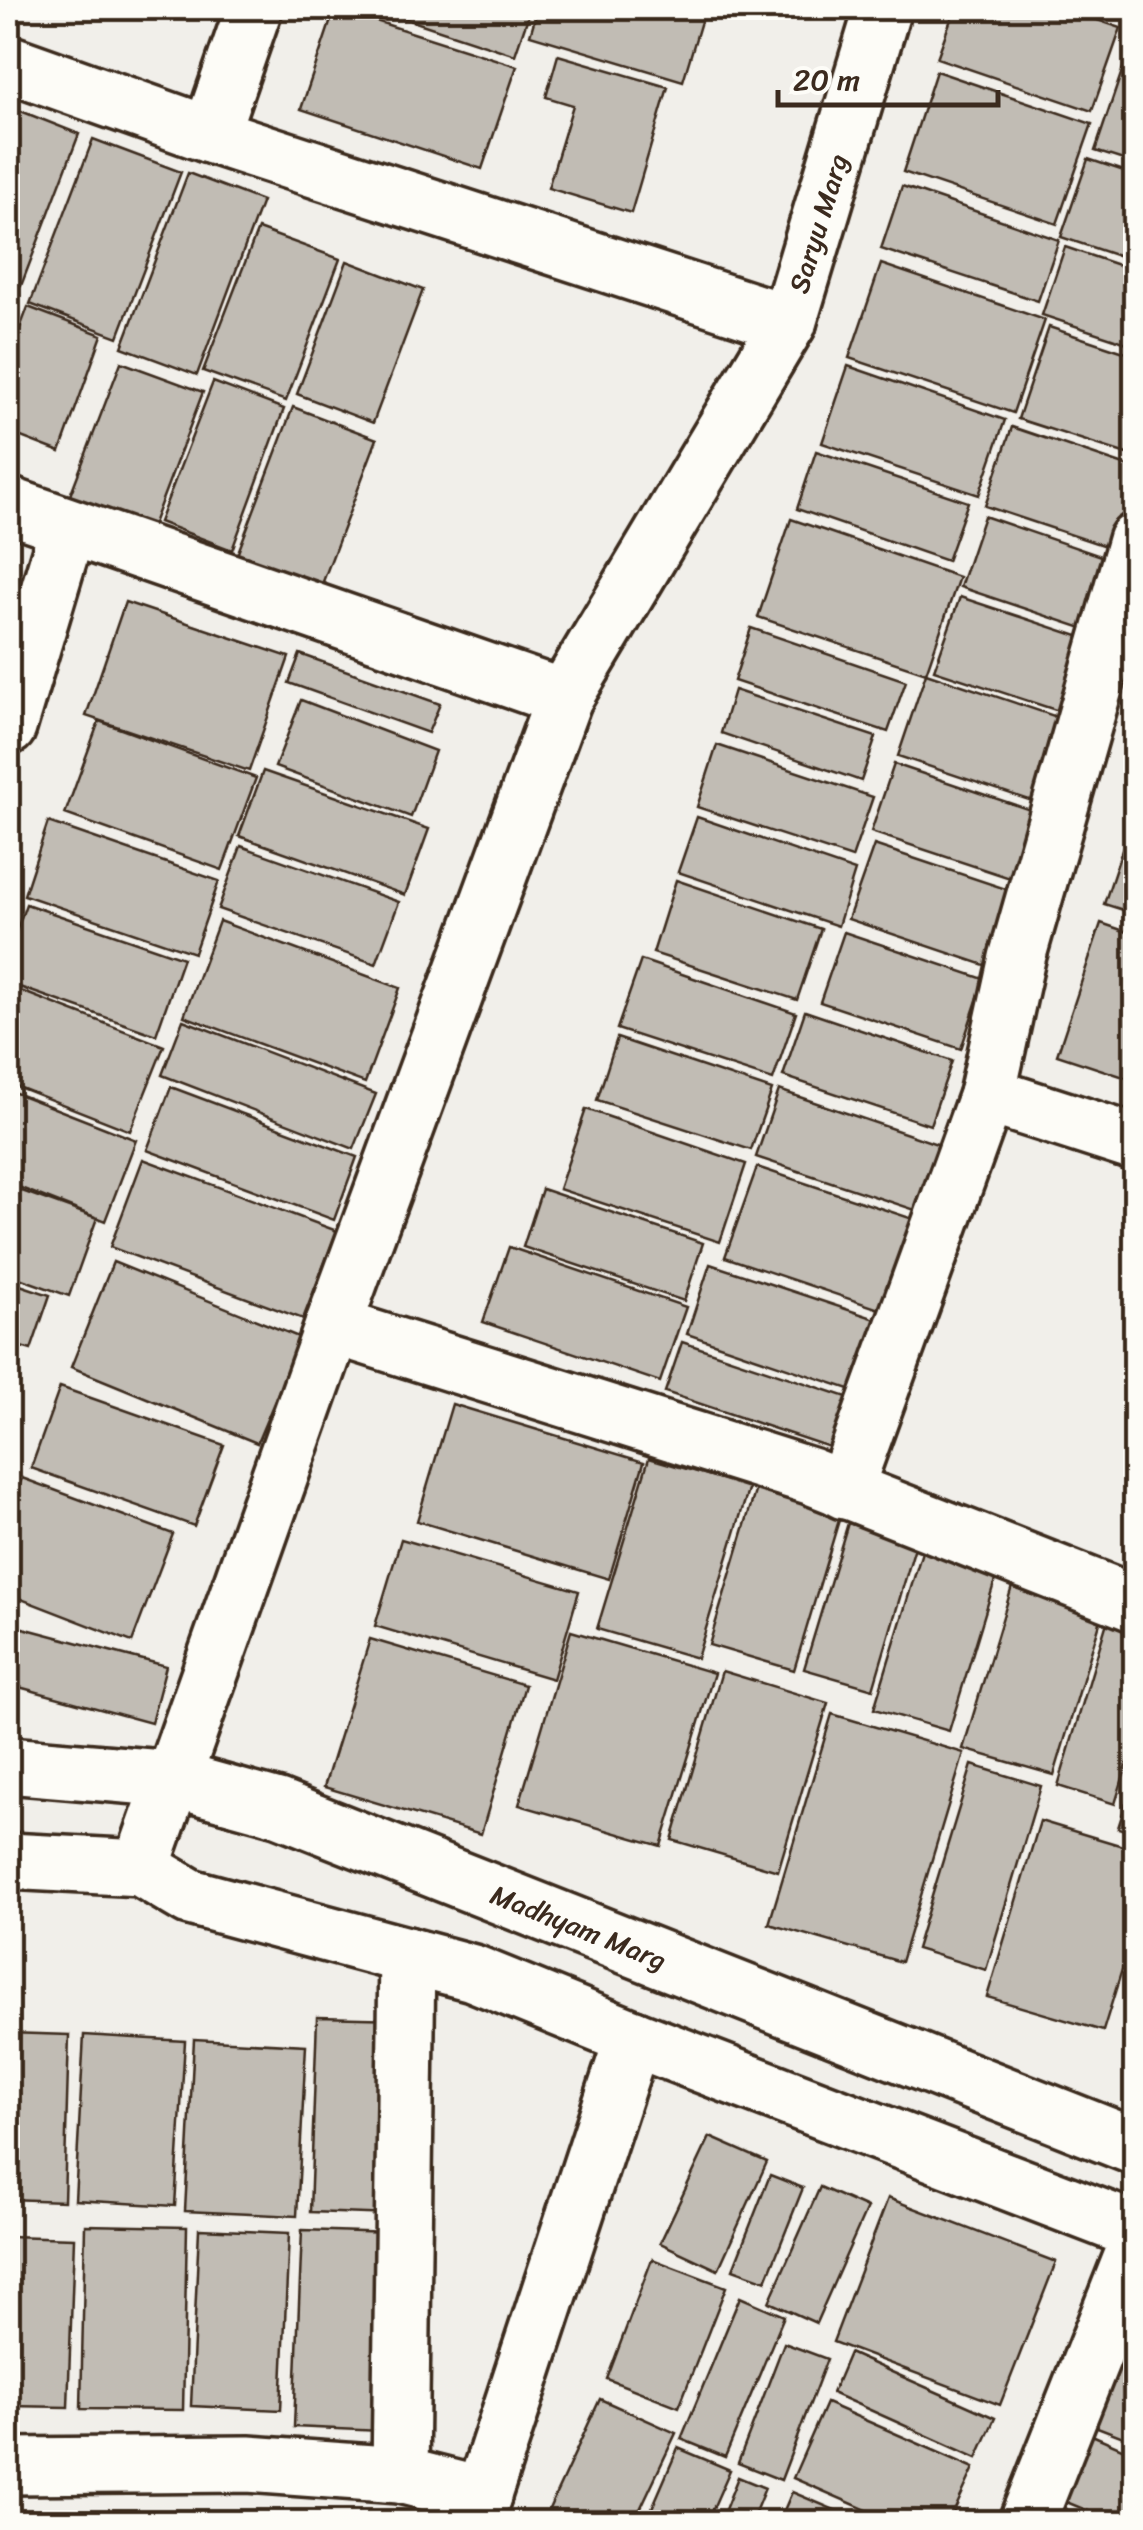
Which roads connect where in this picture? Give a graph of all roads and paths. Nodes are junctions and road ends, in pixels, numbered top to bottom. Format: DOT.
graph roads {
  1 [pos="254,8"];
  2 [pos="884,8"];
  3 [pos="8,63"];
  4 [pos="210,135"];
  5 [pos="788,323"];
  6 [pos="8,506"];
  7 [pos="68,527"];
  8 [pos="1136,542"];
  9 [pos="564,698"];
  10 [pos="8,727"];
  11 [pos="986,1095"];
  12 [pos="1136,1143"];
  13 [pos="334,1326"];
  14 [pos="844,1490"];
  15 [pos="1136,1604"];
  16 [pos="8,1765"];
  17 [pos="173,1779"];
  18 [pos="8,1861"];
  19 [pos="141,1868"];
  20 [pos="407,1955"];
  21 [pos="633,2038"];
  22 [pos="1136,2146"];
  23 [pos="1136,2231"];
  24 [pos="1136,2247"];
  25 [pos="8,2466"];
  26 [pos="400,2475"];
  27 [pos="478,2509"];
  28 [pos="1027,2522"];
  1 -- 4 [label="street"];
  2 -- 5 [label="street, Saryu Marg"];
  3 -- 4 [label="street"];
  4 -- 5 [label="street"];
  5 -- 9 [label="street, Saryu Marg"];
  6 -- 7 [label="street"];
  7 -- 9 [label="street"];
  7 -- 10 [label="street"];
  8 -- 11 [label="street"];
  9 -- 13 [label="street, Saryu Marg"];
  11 -- 12 [label="street"];
  11 -- 14 [label="street"];
  13 -- 14 [label="street"];
  13 -- 17 [label="street, Saryu Marg"];
  14 -- 15 [label="street"];
  16 -- 17 [label="street, Madhyam Marg"];
  17 -- 19 [label="street, Saryu Marg"];
  17 -- 22 [label="street, Madhyam Marg"];
  18 -- 19 [label="street"];
  19 -- 20 [label="street"];
  20 -- 21 [label="street"];
  20 -- 26 [label="street"];
  21 -- 23 [label="street"];
  21 -- 27 [label="street"];
  24 -- 28 [label="street"];
  25 -- 26 [label="street"];
  26 -- 27 [label="street"];
}
